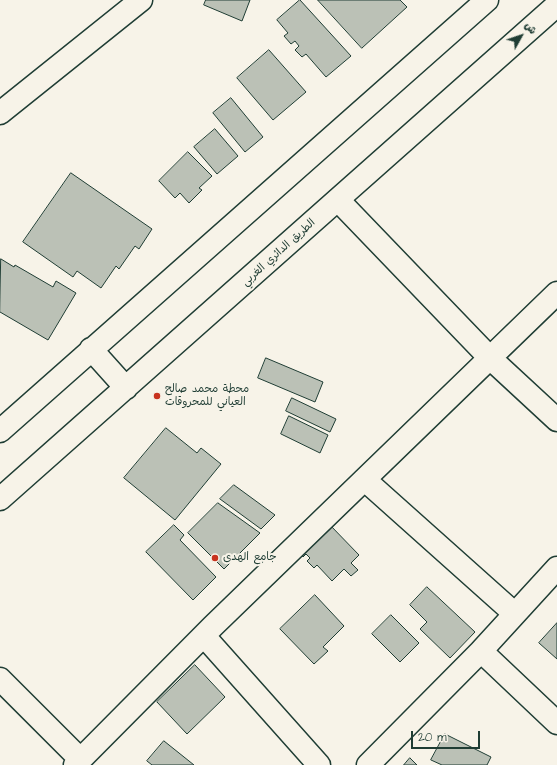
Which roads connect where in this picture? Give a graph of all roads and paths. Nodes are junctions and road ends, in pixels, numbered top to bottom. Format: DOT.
graph roads {
  1 [pos="487,0"];
  2 [pos="132,3"];
  3 [pos="557,5"];
  4 [pos="0,113"];
  5 [pos="338,200"];
  6 [pos="557,293"];
  7 [pos="92,349"];
  8 [pos="490,358"];
  9 [pos="126,388"];
  10 [pos="557,420"];
  11 [pos="0,431"];
  12 [pos="365,480"];
  13 [pos="0,500"];
  14 [pos="557,568"];
  15 [pos="515,614"];
  16 [pos="204,636"];
  17 [pos="481,651"];
  18 [pos="0,679"];
  19 [pos="557,723"];
  20 [pos="78,762"];
  21 [pos="319,765"];
  22 [pos="368,765"];
  1 -- 7 [label="street"];
  2 -- 4 [label="street"];
  3 -- 5 [label="street, الطريق الدائري الغربي"];
  5 -- 8 [label="street"];
  5 -- 9 [label="street, الطريق الدائري الغربي"];
  6 -- 8 [label="street"];
  7 -- 9 [label="street"];
  7 -- 11 [label="street"];
  8 -- 10 [label="street"];
  8 -- 12 [label="street"];
  9 -- 13 [label="street, الطريق الدائري الغربي"];
  12 -- 15 [label="street"];
  12 -- 16 [label="street"];
  14 -- 15 [label="street"];
  15 -- 17 [label="street"];
  16 -- 20 [label="street"];
  16 -- 21 [label="street"];
  17 -- 19 [label="street"];
  17 -- 22 [label="street"];
  18 -- 20 [label="street"];
}
